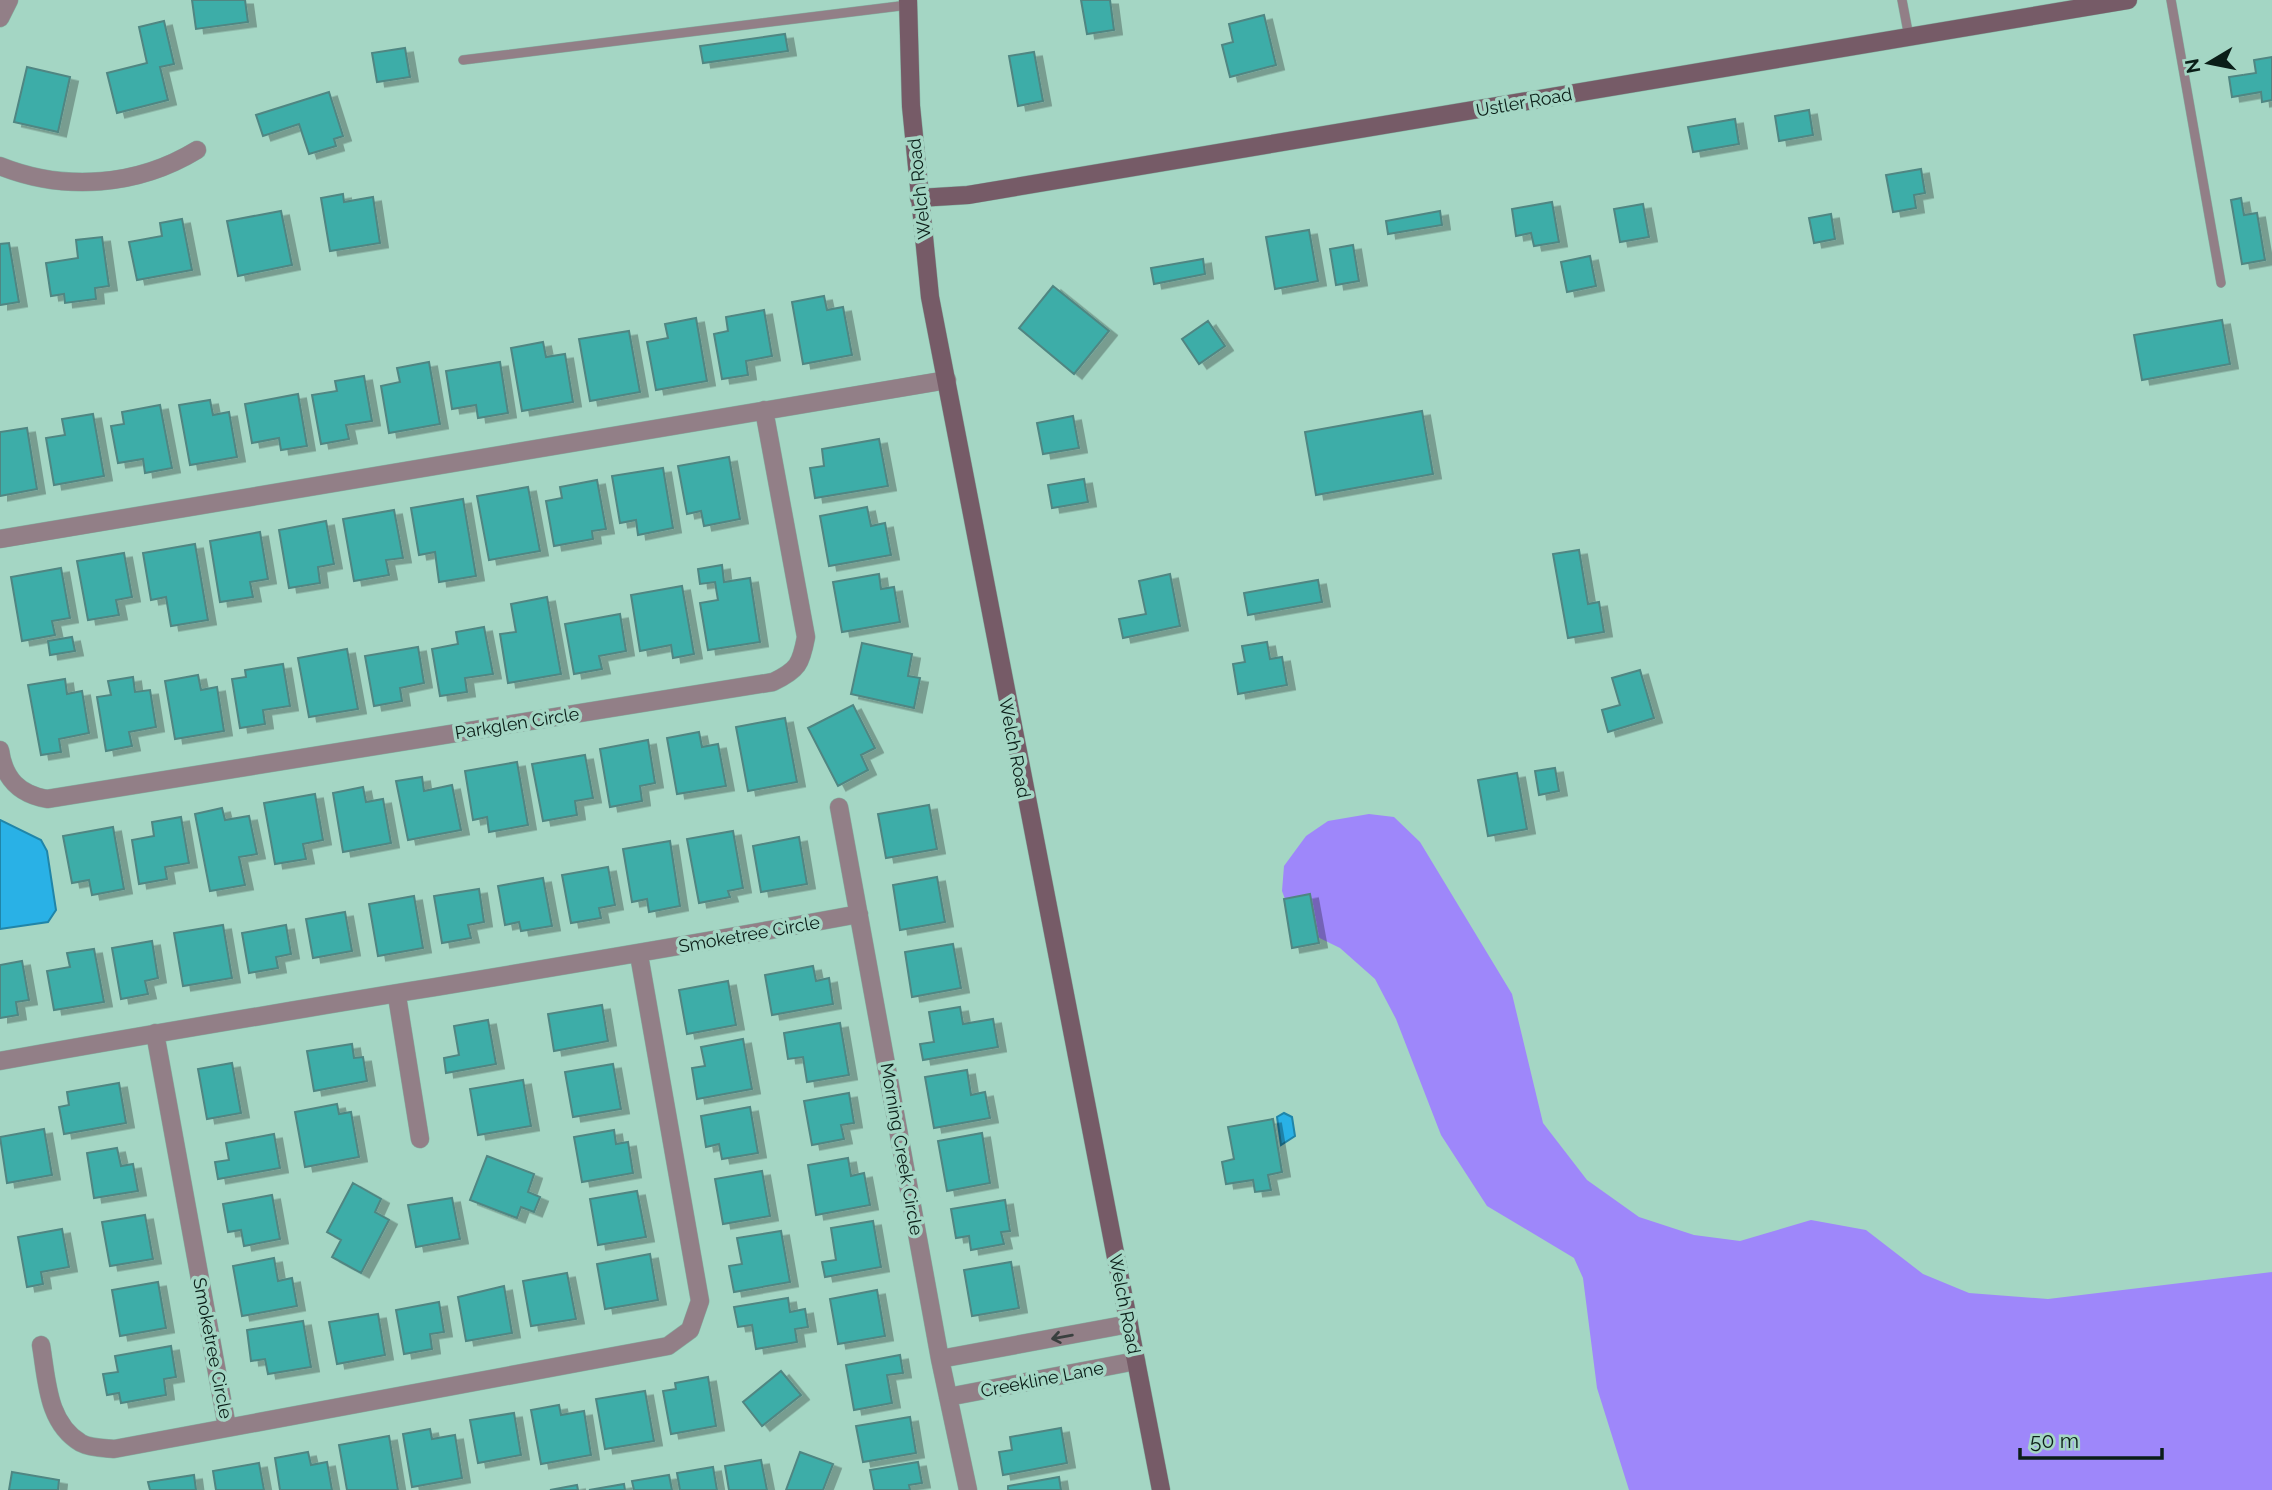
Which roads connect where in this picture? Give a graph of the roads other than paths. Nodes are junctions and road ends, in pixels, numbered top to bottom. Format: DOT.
graph roads {
  1 [pos="9,0"];
  2 [pos="1902,0"];
  3 [pos="2128,0"];
  4 [pos="2171,0"];
  5 [pos="908,3"];
  6 [pos="0,18"];
  7 [pos="1909,37"];
  8 [pos="463,60"];
  9 [pos="197,150"];
  10 [pos="0,166"];
  11 [pos="919,198"];
  12 [pos="2221,283"];
  13 [pos="947,380"];
  14 [pos="764,410"];
  15 [pos="0,539"];
  16 [pos="0,750"];
  17 [pos="839,807"];
  18 [pos="859,914"];
  19 [pos="639,955"];
  20 [pos="397,996"];
  21 [pos="155,1033"];
  22 [pos="0,1062"];
  23 [pos="420,1139"];
  24 [pos="1129,1324"];
  25 [pos="41,1345"];
  26 [pos="940,1359"];
  27 [pos="1136,1361"];
  28 [pos="948,1397"];
  29 [pos="227,1427"];
  30 [pos="968,1490"];
  31 [pos="1161,1490"];
  1 -- 6 [label="street"];
  2 -- 7 [label="lane"];
  3 -- 7 [label="main road, Ustler Road"];
  4 -- 12 [label="lane"];
  5 -- 8 [label="lane"];
  5 -- 11 [label="main road, Welch Road"];
  7 -- 11 [label="main road, Ustler Road"];
  9 -- 10 [label="street"];
  11 -- 13 [label="main road, Welch Road"];
  13 -- 14 [label="street"];
  13 -- 24 [label="main road, Welch Road"];
  14 -- 15 [label="street"];
  14 -- 16 [label="street, Parkglen Circle"];
  17 -- 18 [label="street, Morning Creek Circle"];
  18 -- 19 [label="street, Smoketree Circle"];
  18 -- 26 [label="street, Morning Creek Circle"];
  19 -- 20 [label="street, Smoketree Circle"];
  19 -- 29 [label="street, Smoketree Circle"];
  20 -- 21 [label="street, Smoketree Circle"];
  20 -- 23 [label="street"];
  21 -- 22 [label="street"];
  21 -- 29 [label="street, Smoketree Circle"];
  24 -- 26 [label="street, one-way"];
  24 -- 27 [label="main road, Welch Road"];
  25 -- 29 [label="street"];
  26 -- 28 [label="street, Morning Creek Circle"];
  27 -- 28 [label="street, Creekline Lane"];
  27 -- 31 [label="main road, Welch Road"];
  28 -- 30 [label="street, Morning Creek Circle"];
}
